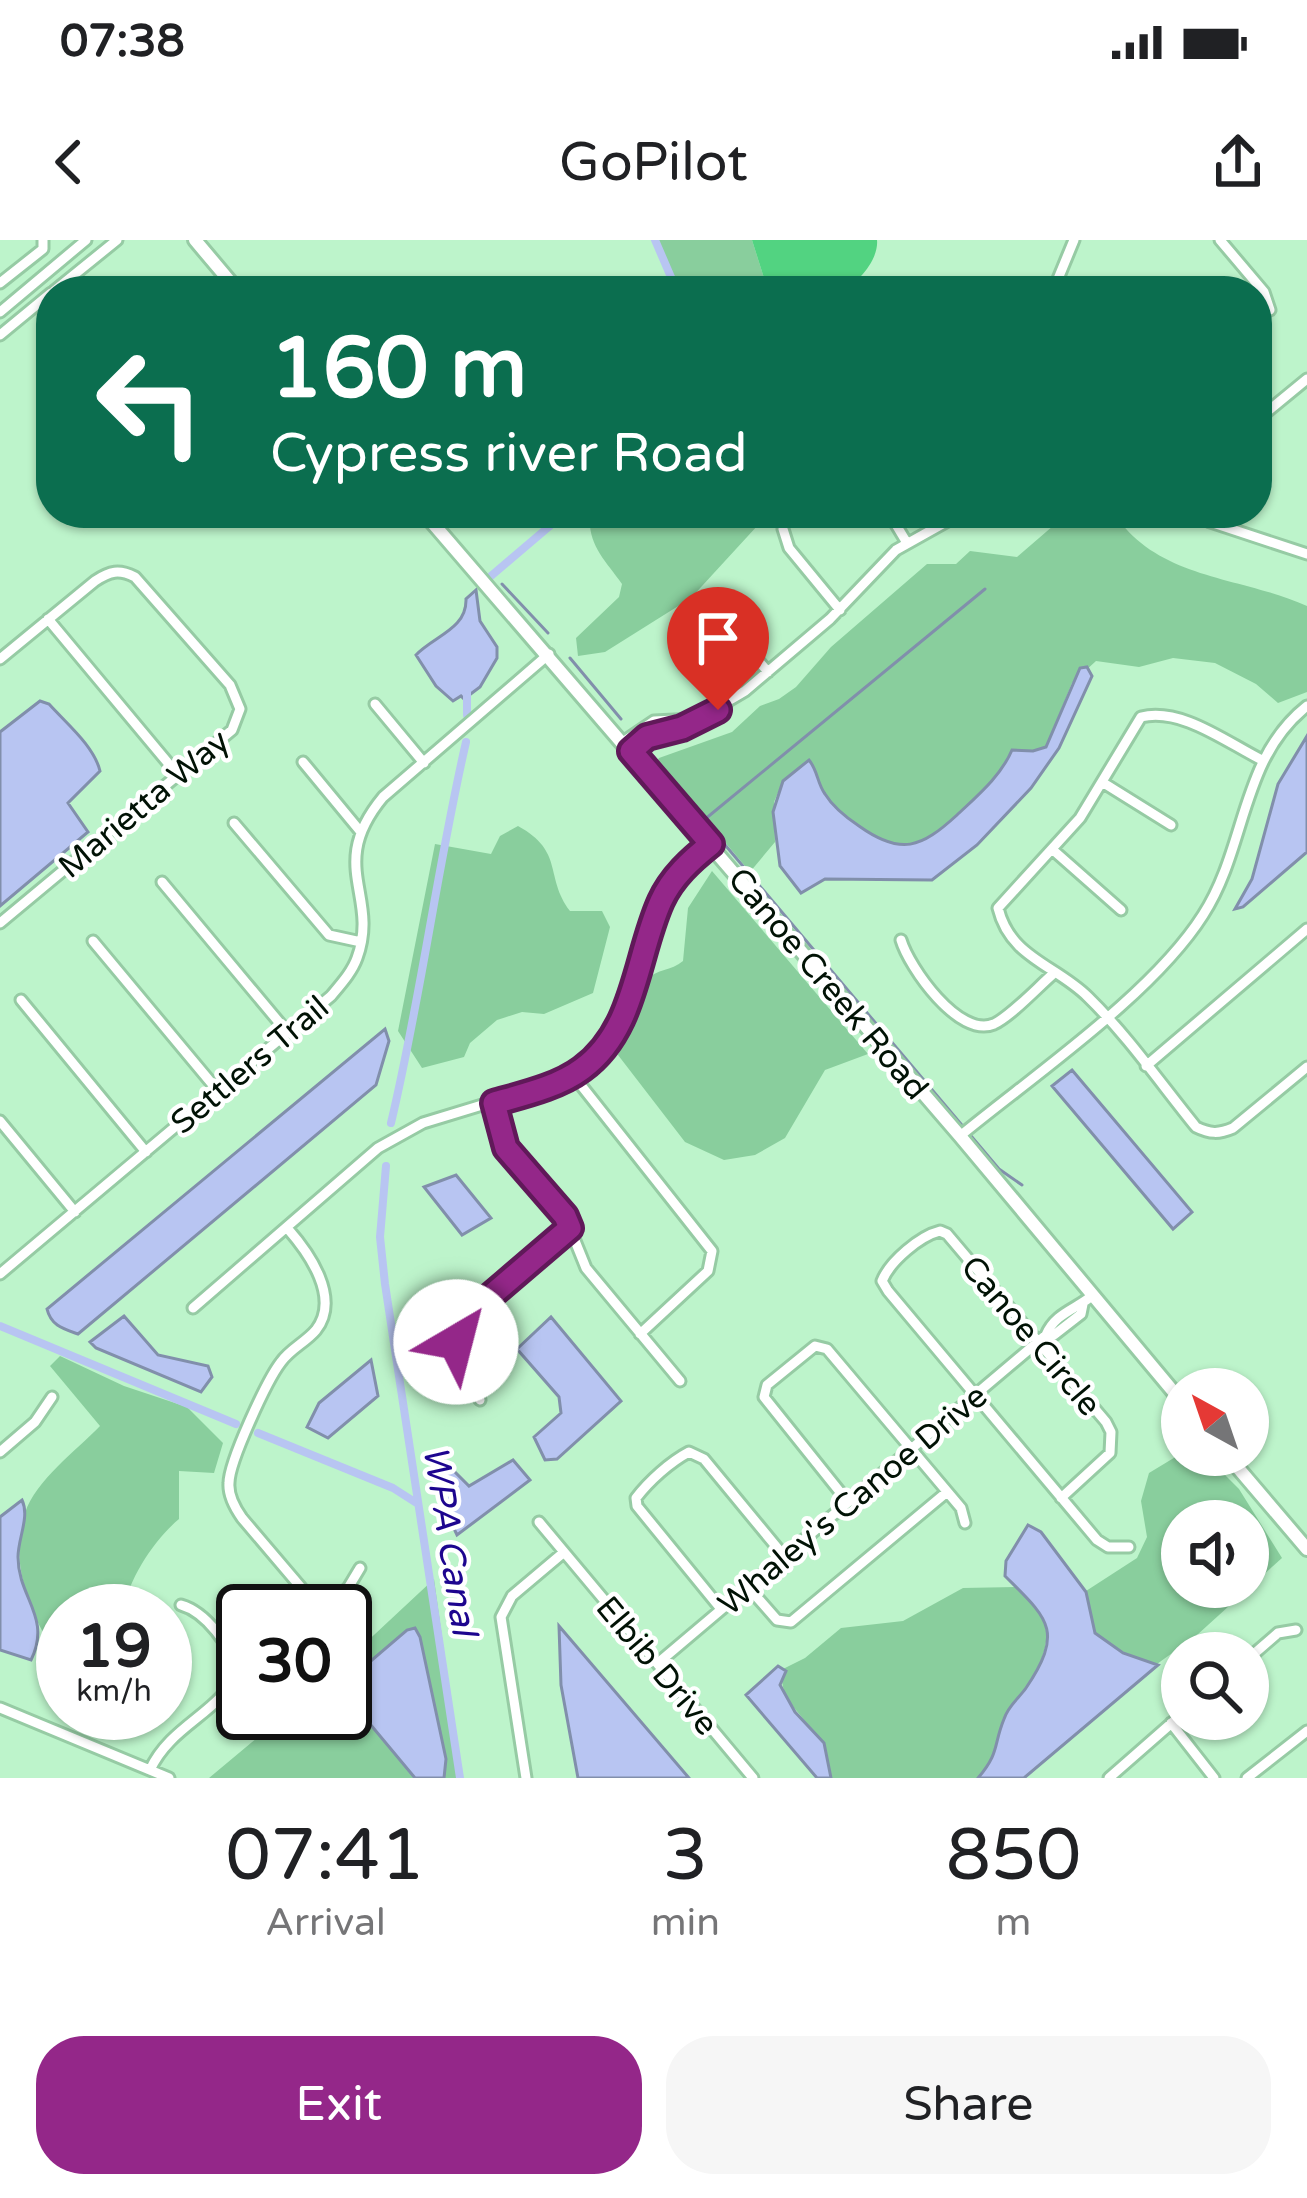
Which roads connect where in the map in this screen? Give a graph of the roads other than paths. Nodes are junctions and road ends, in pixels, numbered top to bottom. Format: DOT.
graph roads {
  1 [pos="43,240"];
  2 [pos="86,240"];
  3 [pos="117,240"];
  4 [pos="195,240"];
  5 [pos="1074,240"];
  6 [pos="1220,240"];
  7 [pos="42,276"];
  8 [pos="72,276"];
  9 [pos="225,276"];
  10 [pos="1059,276"];
  11 [pos="1250,276"];
  12 [pos="36,281"];
  13 [pos="0,283"];
  14 [pos="36,305"];
  15 [pos="0,311"];
  16 [pos="0,335"];
  17 [pos="1307,379"];
  18 [pos="1272,408"];
  19 [pos="437,528"];
  20 [pos="898,528"];
  21 [pos="934,528"];
  22 [pos="1228,528"];
  23 [pos="784,529"];
  24 [pos="907,543"];
  25 [pos="1307,554"];
  26 [pos="840,610"];
  27 [pos="709,616"];
  28 [pos="49,619"];
  29 [pos="549,654"];
  30 [pos="0,659"];
  31 [pos="768,672"];
  32 [pos="375,704"];
  33 [pos="1307,706"];
  34 [pos="627,746"];
  35 [pos="1262,760"];
  36 [pos="303,762"];
  37 [pos="424,763"];
  38 [pos="178,775"];
  39 [pos="1102,782"];
  40 [pos="234,823"];
  41 [pos="1171,825"];
  42 [pos="360,831"];
  43 [pos="711,844"];
  44 [pos="1053,850"];
  45 [pos="162,882"];
  46 [pos="1120,910"];
  47 [pos="0,923"];
  48 [pos="1307,929"];
  49 [pos="901,940"];
  50 [pos="93,941"];
  51 [pos="361,942"];
  52 [pos="1053,974"];
  53 [pos="21,1000"];
  54 [pos="1106,1016"];
  55 [pos="288,1033"];
  56 [pos="1146,1066"];
  57 [pos="1307,1067"];
  58 [pos="573,1075"];
  59 [pos="218,1091"];
  60 [pos="494,1103"];
  61 [pos="0,1121"];
  62 [pos="960,1136"];
  63 [pos="146,1152"];
  64 [pos="75,1212"];
  65 [pos="288,1228"];
  66 [pos="570,1228"];
  67 [pos="1,1270"];
  68 [pos="1088,1300"];
  69 [pos="194,1308"];
  70 [pos="640,1334"];
  71 [pos="1042,1338"];
  72 [pos="1161,1379"];
  73 [pos="680,1381"];
  74 [pos="975,1395"];
  75 [pos="52,1396"];
  76 [pos="480,1400"];
  77 [pos="911,1449"];
  78 [pos="0,1452"];
  79 [pos="1245,1476"];
  80 [pos="947,1492"];
  81 [pos="1061,1498"];
  82 [pos="848,1502"];
  83 [pos="539,1522"];
  84 [pos="965,1523"];
  85 [pos="1129,1547"];
  86 [pos="1307,1549"];
  87 [pos="563,1553"];
  88 [pos="784,1556"];
  89 [pos="360,1568"];
  90 [pos="298,1584"];
  91 [pos="350,1584"];
  92 [pos="748,1587"];
  93 [pos="192,1608"];
  94 [pos="722,1609"];
  95 [pos="1296,1630"];
  96 [pos="1269,1642"];
  97 [pos="658,1663"];
  98 [pos="0,1708"];
  99 [pos="192,1722"];
  100 [pos="1307,1731"];
  101 [pos="1161,1732"];
  102 [pos="171,1740"];
  103 [pos="1185,1740"];
  104 [pos="150,1770"];
  105 [pos="169,1778"];
  106 [pos="526,1778"];
  107 [pos="753,1778"];
  108 [pos="1108,1778"];
  109 [pos="1214,1778"];
  110 [pos="1247,1778"];
  1 -- 13 [label="street"];
  2 -- 7 [label="street"];
  3 -- 8 [label="street"];
  4 -- 9 [label="main road"];
  5 -- 10 [label="street"];
  6 -- 11 [label="street"];
  12 -- 15 [label="street"];
  14 -- 16 [label="street"];
  17 -- 18 [label="street"];
  19 -- 29 [label="main road, Canoe Creek Road"];
  20 -- 24 [label="street"];
  21 -- 24 [label="street"];
  22 -- 25 [label="street"];
  23 -- 26 [label="street"];
  24 -- 26 [label="street"];
  26 -- 31 [label="street"];
  27 -- 31 [label="street"];
  28 -- 30 [label="street, Marietta Way"];
  28 -- 38 [label="street"];
  28 -- 38 [label="street, Marietta Way"];
  29 -- 34 [label="main road, Canoe Creek Road"];
  29 -- 37 [label="street"];
  31 -- 34 [label="street"];
  32 -- 37 [label="street"];
  33 -- 35 [label="street"];
  34 -- 43 [label="main road, Canoe Creek Road"];
  35 -- 39 [label="street"];
  35 -- 54 [label="street"];
  36 -- 42 [label="street"];
  37 -- 42 [label="street"];
  38 -- 47 [label="street, Marietta Way"];
  39 -- 41 [label="street"];
  39 -- 44 [label="street"];
  40 -- 51 [label="street"];
  42 -- 51 [label="street"];
  43 -- 58 [label="street"];
  43 -- 62 [label="main road, Canoe Creek Road"];
  44 -- 46 [label="street"];
  44 -- 52 [label="street"];
  45 -- 55 [label="street"];
  48 -- 56 [label="street"];
  49 -- 52 [label="street"];
  50 -- 59 [label="street"];
  51 -- 55 [label="street, Settlers Trail"];
  52 -- 54 [label="street"];
  53 -- 63 [label="street"];
  54 -- 56 [label="street"];
  54 -- 62 [label="street"];
  55 -- 59 [label="street, Settlers Trail"];
  56 -- 57 [label="street"];
  58 -- 60 [label="street"];
  58 -- 70 [label="street"];
  59 -- 63 [label="street, Settlers Trail"];
  60 -- 65 [label="street"];
  60 -- 66 [label="street"];
  61 -- 64 [label="street"];
  62 -- 68 [label="main road, Canoe Creek Road"];
  63 -- 64 [label="street, Settlers Trail"];
  64 -- 67 [label="street, Settlers Trail"];
  65 -- 69 [label="street"];
  65 -- 90 [label="street"];
  66 -- 70 [label="street"];
  66 -- 76 [label="street"];
  68 -- 71 [label="street, Whaley's Canoe Drive"];
  68 -- 72 [label="main road, Canoe Creek Road"];
  70 -- 73 [label="street"];
  71 -- 74 [label="street, Whaley's Canoe Drive"];
  71 -- 74 [label="street, Canoe Circle"];
  71 -- 81 [label="street, Canoe Circle"];
  74 -- 77 [label="street, Whaley's Canoe Drive"];
  74 -- 81 [label="street, Canoe Circle"];
  75 -- 78 [label="street"];
  77 -- 80 [label="street"];
  77 -- 82 [label="street, Whaley's Canoe Drive"];
  77 -- 82 [label="street"];
  79 -- 86 [label="main road"];
  80 -- 84 [label="street"];
  80 -- 92 [label="street"];
  81 -- 85 [label="street, Canoe Circle"];
  82 -- 88 [label="street, Whaley's Canoe Drive"];
  83 -- 87 [label="street, Elbib Drive"];
  87 -- 97 [label="street, Elbib Drive"];
  87 -- 106 [label="street"];
  88 -- 92 [label="street, Whaley's Canoe Drive"];
  88 -- 94 [label="street"];
  89 -- 91 [label="street"];
  92 -- 94 [label="street, Whaley's Canoe Drive"];
  93 -- 99 [label="street"];
  94 -- 97 [label="street, Whaley's Canoe Drive"];
  95 -- 96 [label="street"];
  97 -- 107 [label="street, Elbib Drive"];
  98 -- 104 [label="street"];
  100 -- 110 [label="street"];
  101 -- 108 [label="street"];
  102 -- 104 [label="street"];
  103 -- 109 [label="street"];
  104 -- 105 [label="street"];
}
